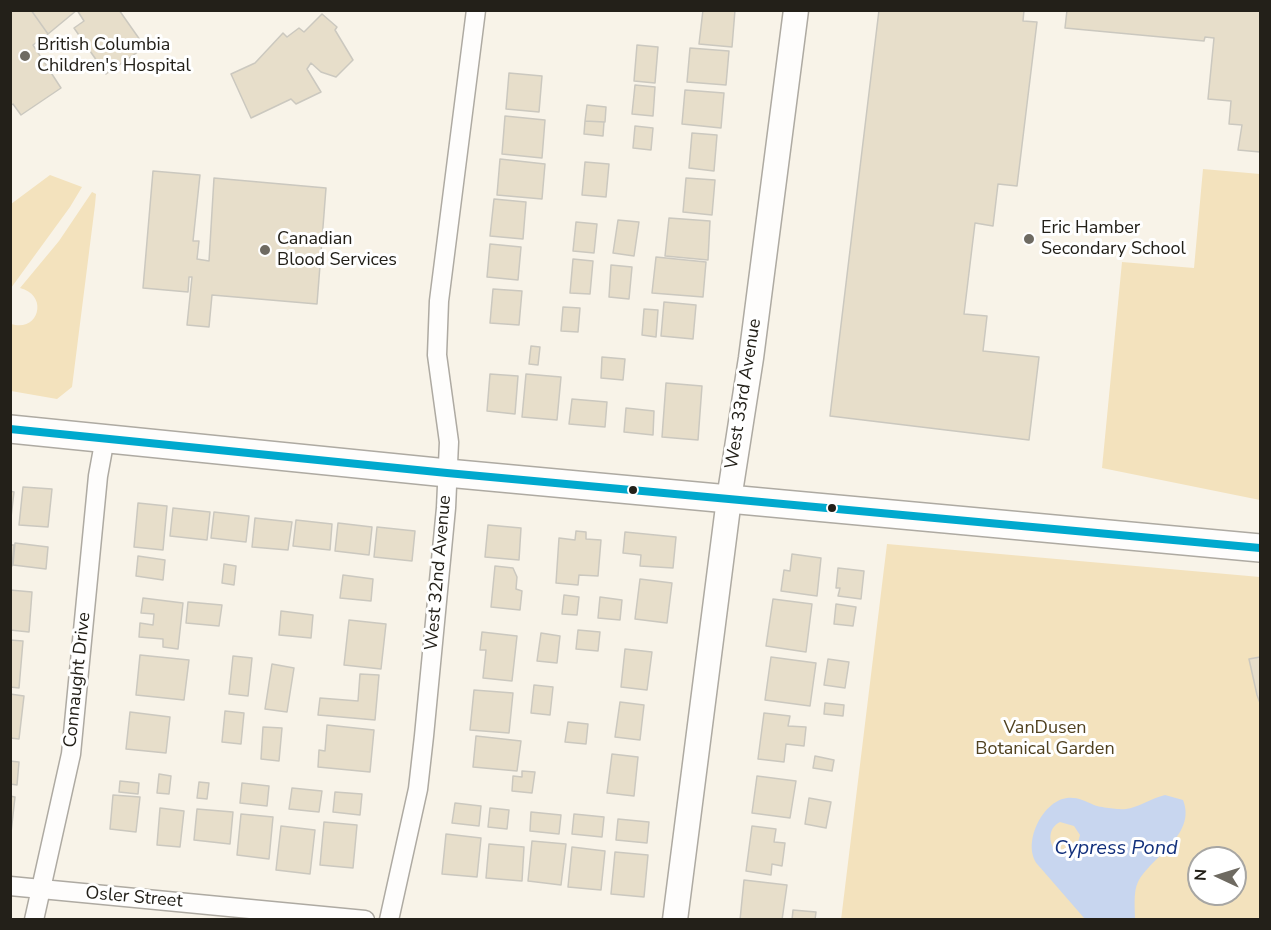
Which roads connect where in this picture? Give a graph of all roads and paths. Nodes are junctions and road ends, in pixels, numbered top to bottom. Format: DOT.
graph roads {
  1 [pos="476,10"];
  2 [pos="796,10"];
  3 [pos="10,429"];
  4 [pos="105,438"];
  5 [pos="447,473"];
  6 [pos="729,499"];
  7 [pos="1260,548"];
  8 [pos="10,886"];
  9 [pos="41,889"];
  10 [pos="34,920"];
  11 [pos="365,920"];
  12 [pos="389,920"];
  13 [pos="675,920"];
  1 -- 5 [label="street, West 32nd Avenue"];
  2 -- 6 [label="street, West 33rd Avenue"];
  3 -- 4 [label="main road"];
  4 -- 5 [label="main road"];
  4 -- 9 [label="street, Connaught Drive"];
  5 -- 6 [label="main road"];
  5 -- 12 [label="street, West 32nd Avenue"];
  6 -- 7 [label="main road"];
  6 -- 13 [label="street, West 33rd Avenue"];
  8 -- 9 [label="street, Osler Street"];
  9 -- 10 [label="street, Connaught Drive"];
  9 -- 11 [label="street, Osler Street"];
}
